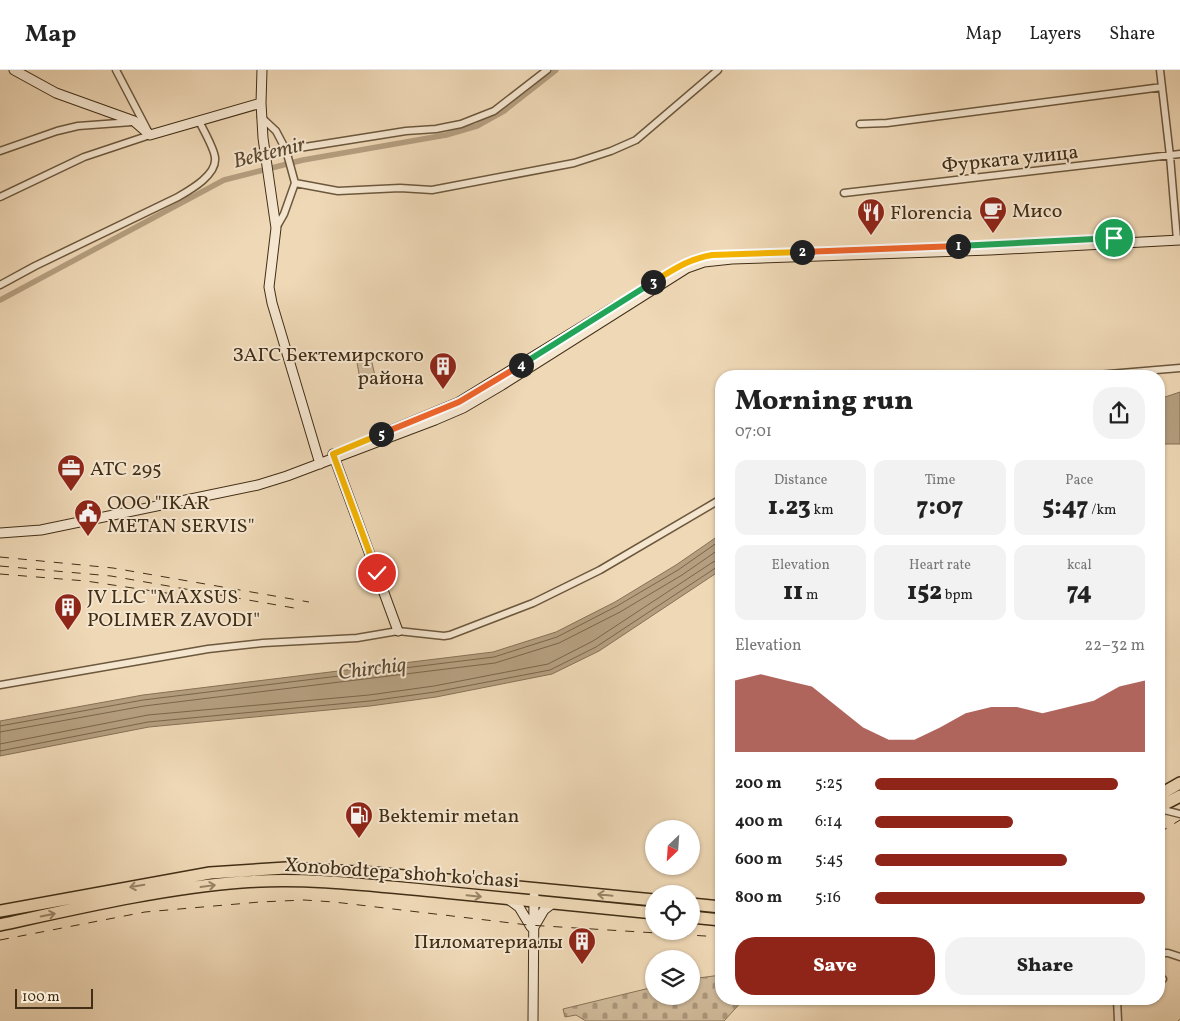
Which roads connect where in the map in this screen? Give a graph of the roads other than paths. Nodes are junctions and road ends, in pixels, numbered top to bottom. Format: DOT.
graph roads {
  1 [pos="116,70"];
  2 [pos="262,70"];
  3 [pos="547,70"];
  4 [pos="718,70"];
  5 [pos="1160,70"];
  6 [pos="20,71"];
  7 [pos="1162,87"];
  8 [pos="260,103"];
  9 [pos="261,117"];
  10 [pos="199,121"];
  11 [pos="134,122"];
  12 [pos="860,124"];
  13 [pos="150,135"];
  14 [pos="0,151"];
  15 [pos="287,154"];
  16 [pos="1180,154"];
  17 [pos="1170,156"];
  18 [pos="295,183"];
  19 [pos="844,193"];
  20 [pos="0,197"];
  21 [pos="276,228"];
  22 [pos="1179,237"];
  23 [pos="0,285"];
  24 [pos="1180,368"];
  25 [pos="1156,370"];
  26 [pos="334,456"];
  27 [pos="319,461"];
  28 [pos="715,503"];
  29 [pos="0,528"];
  30 [pos="40,528"];
  31 [pos="0,533"];
  32 [pos="398,631"];
  33 [pos="0,685"];
  34 [pos="1180,783"];
  35 [pos="1165,791"];
  36 [pos="1180,796"];
  37 [pos="1165,805"];
  38 [pos="1165,810"];
  39 [pos="1180,814"];
  40 [pos="534,888"];
  41 [pos="507,899"];
  42 [pos="645,899"];
  43 [pos="534,901"];
  44 [pos="553,903"];
  45 [pos="700,905"];
  46 [pos="715,906"];
  47 [pos="0,911"];
  48 [pos="645,912"];
  49 [pos="700,918"];
  50 [pos="715,919"];
  51 [pos="0,925"];
  52 [pos="533,929"];
  53 [pos="1165,953"];
  54 [pos="1180,957"];
  55 [pos="1117,1005"];
  56 [pos="533,1021"];
  57 [pos="1118,1021"];
  1 -- 13 [label="street"];
  2 -- 8 [label="main road"];
  3 -- 15 [label="street"];
  4 -- 18 [label="street"];
  5 -- 7 [label="street"];
  6 -- 11 [label="main road"];
  7 -- 12 [label="street"];
  7 -- 17 [label="street"];
  8 -- 9 [label="main road"];
  8 -- 10 [label="main road"];
  9 -- 15 [label="street"];
  9 -- 21 [label="main road"];
  10 -- 13 [label="main road"];
  10 -- 23 [label="street"];
  11 -- 13 [label="main road"];
  11 -- 14 [label="street"];
  13 -- 20 [label="street"];
  15 -- 18 [label="street"];
  16 -- 17 [label="street, Фурката улица"];
  17 -- 19 [label="street, Фурката улица"];
  17 -- 22 [label="street"];
  18 -- 21 [label="street"];
  21 -- 27 [label="main road"];
  22 -- 26 [label="main road"];
  24 -- 25 [label="street"];
  26 -- 27 [label="main road"];
  26 -- 32 [label="main road"];
  27 -- 30 [label="main road"];
  28 -- 32 [label="street"];
  29 -- 30 [label="main road"];
  30 -- 31 [label="main road"];
  32 -- 33 [label="street"];
  34 -- 35 [label="highway"];
  36 -- 37 [label="highway"];
  38 -- 39 [label="street"];
  42 -- 40 [label="highway, Xonobodtepa shoh ko'chasi, one-way"];
  40 -- 43 [label="main road"];
  40 -- 47 [label="highway, Xonobodtepa shoh ko'chasi, one-way"];
  41 -- 43 [label="highway, Xonobodtepa shoh ko'chasi"];
  51 -- 41 [label="highway, Xonobodtepa shoh ko'chasi, one-way"];
  41 -- 52 [label="main road"];
  43 -- 44 [label="highway, Xonobodtepa shoh ko'chasi"];
  43 -- 52 [label="main road"];
  44 -- 48 [label="highway, Xonobodtepa shoh ko'chasi"];
  44 -- 52 [label="main road"];
  45 -- 46 [label="highway"];
  49 -- 50 [label="highway"];
  52 -- 56 [label="main road"];
  53 -- 54 [label="street"];
  55 -- 57 [label="street"];
}
